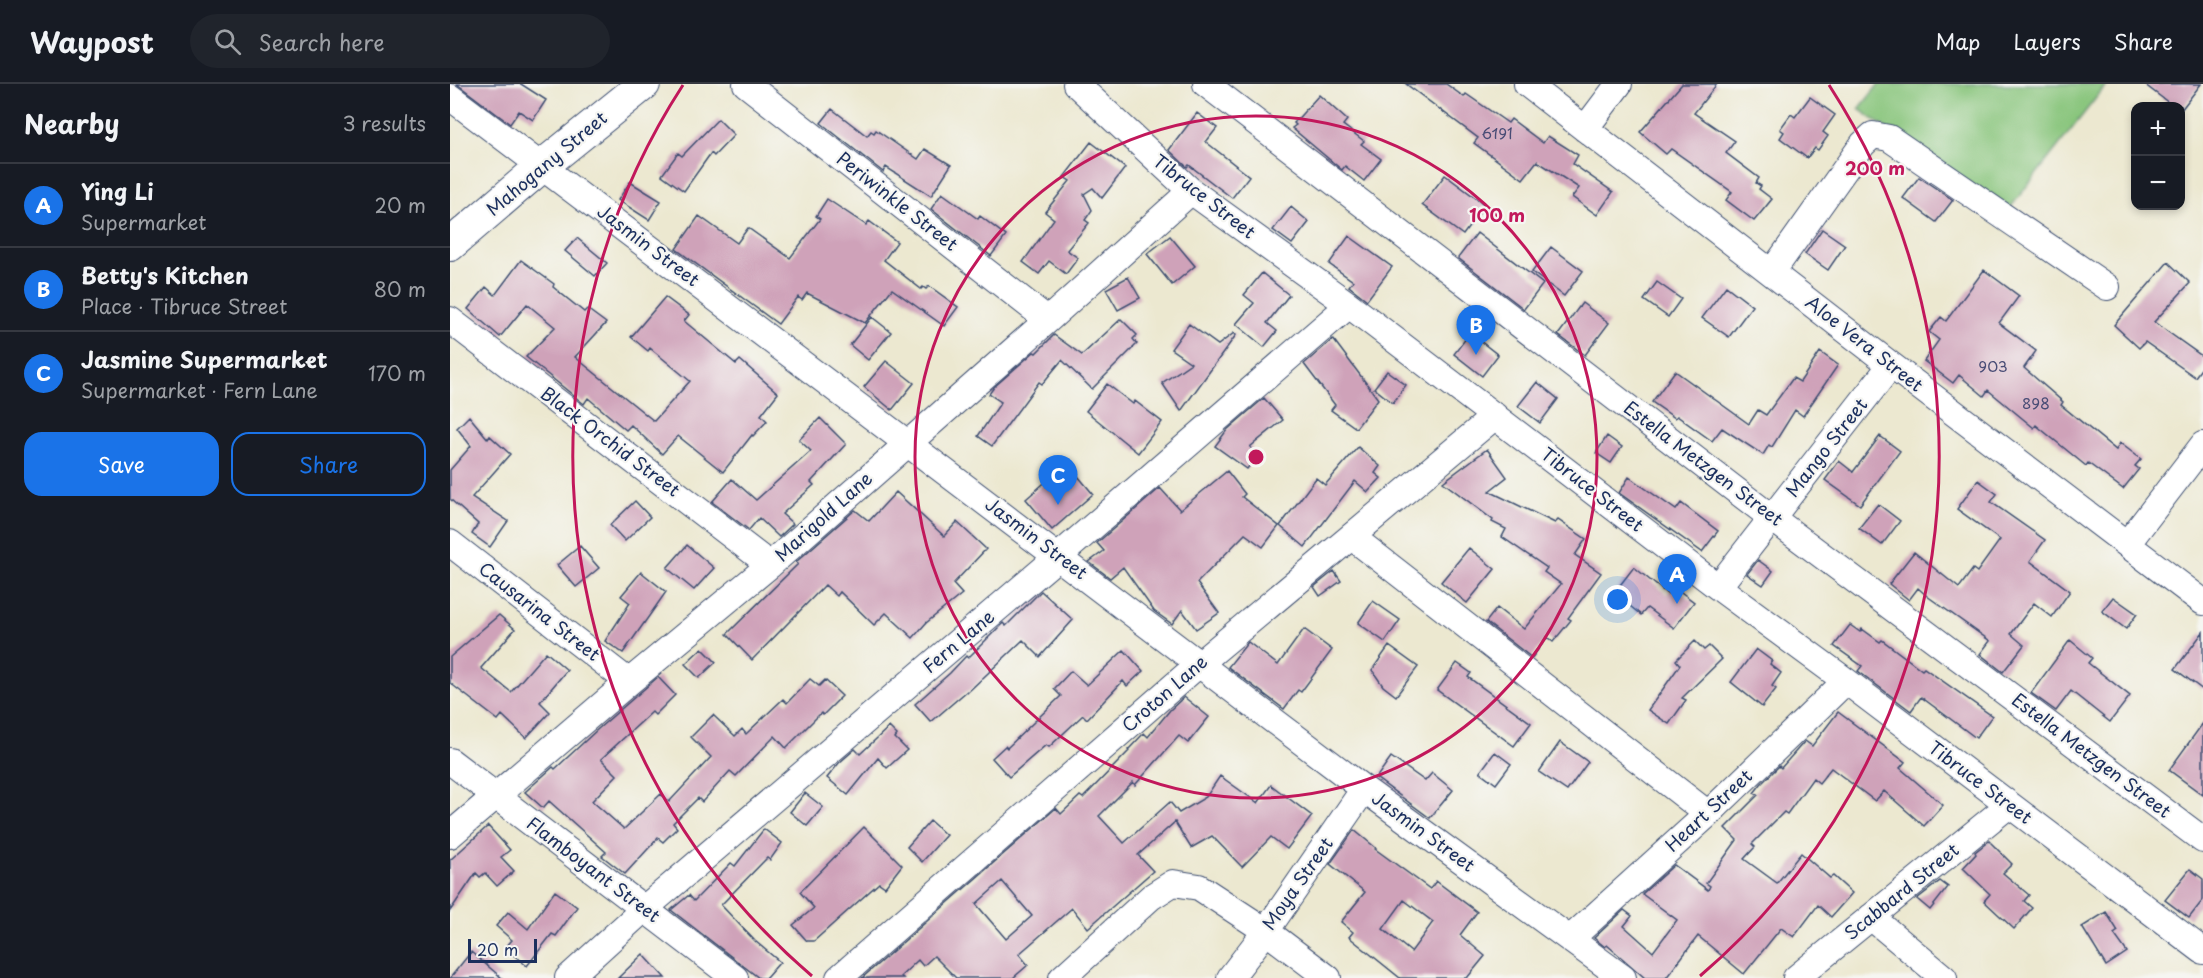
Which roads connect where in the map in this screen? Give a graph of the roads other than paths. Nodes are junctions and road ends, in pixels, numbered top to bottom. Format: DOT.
graph roads {
  1 [pos="644,84"];
  2 [pos="746,84"];
  3 [pos="1076,84"];
  4 [pos="1206,84"];
  5 [pos="1527,84"];
  6 [pos="1619,84"];
  7 [pos="450,97"];
  8 [pos="1585,129"];
  9 [pos="541,166"];
  10 [pos="1191,191"];
  11 [pos="450,245"];
  12 [pos="1772,272"];
  13 [pos="2107,287"];
  14 [pos="1349,305"];
  15 [pos="450,320"];
  16 [pos="1048,320"];
  17 [pos="1891,365"];
  18 [pos="1496,416"];
  19 [pos="908,442"];
  20 [pos="2203,445"];
  21 [pos="1772,518"];
  22 [pos="1352,537"];
  23 [pos="450,543"];
  24 [pos="2127,544"];
  25 [pos="1059,556"];
  26 [pos="770,565"];
  27 [pos="1718,587"];
  28 [pos="2203,602"];
  29 [pos="1199,664"];
  30 [pos="1846,681"];
  31 [pos="629,682"];
  32 [pos="450,761"];
  33 [pos="1364,789"];
  34 [pos="496,795"];
  35 [pos="2009,805"];
  36 [pos="1708,814"];
  37 [pos="450,836"];
  38 [pos="2203,840"];
  39 [pos="644,909"];
  40 [pos="1871,917"];
  41 [pos="1266,931"];
  42 [pos="1570,939"];
  43 [pos="2203,951"];
  44 [pos="568,978"];
  45 [pos="735,978"];
  46 [pos="839,978"];
  47 [pos="1062,978"];
  48 [pos="1230,978"];
  49 [pos="1328,978"];
  50 [pos="1623,978"];
  51 [pos="1796,978"];
  52 [pos="1944,978"];
  1 -- 9 [label="street, Mahogany Street"];
  2 -- 16 [label="street, Periwinkle Street"];
  3 -- 10 [label="street, Tibruce Street"];
  4 -- 21 [label="street, Estella Metzgen Street"];
  5 -- 8 [label="street, Aloe Vera Street"];
  6 -- 8 [label="street"];
  7 -- 9 [label="street, Jasmin Street"];
  8 -- 12 [label="street, Aloe Vera Street"];
  9 -- 11 [label="street, Mahogany Street"];
  9 -- 19 [label="street, Jasmin Street"];
  10 -- 14 [label="street, Tibruce Street"];
  10 -- 16 [label="street, Marigold Lane"];
  12 -- 13 [label="street"];
  12 -- 17 [label="street, Aloe Vera Street"];
  14 -- 18 [label="street, Tibruce Street"];
  14 -- 25 [label="street, Fern Lane"];
  15 -- 26 [label="street, Black Orchid Street"];
  16 -- 19 [label="street, Marigold Lane"];
  17 -- 21 [label="street, Mango Street"];
  17 -- 24 [label="street, Aloe Vera Street"];
  18 -- 22 [label="street, Croton Lane"];
  18 -- 27 [label="street, Tibruce Street"];
  19 -- 25 [label="street, Jasmin Street"];
  19 -- 26 [label="street, Marigold Lane"];
  20 -- 24 [label="street"];
  21 -- 27 [label="street, Mango Street"];
  21 -- 38 [label="street, Estella Metzgen Street"];
  22 -- 29 [label="street, Croton Lane"];
  22 -- 36 [label="street"];
  23 -- 31 [label="street, Causarina Street"];
  24 -- 28 [label="street, Aloe Vera Street"];
  25 -- 29 [label="street, Jasmin Street"];
  25 -- 39 [label="street, Fern Lane"];
  26 -- 31 [label="street, Marigold Lane"];
  27 -- 30 [label="street, Tibruce Street"];
  29 -- 33 [label="street, Jasmin Street"];
  29 -- 46 [label="street, Croton Lane"];
  30 -- 35 [label="street, Tibruce Street"];
  30 -- 36 [label="street, Heart Street"];
  31 -- 34 [label="street, Marigold Lane"];
  32 -- 34 [label="street, Flamboyant Street"];
  33 -- 41 [label="street, Moya Street"];
  33 -- 42 [label="street, Jasmin Street"];
  34 -- 37 [label="street, Marigold Lane"];
  34 -- 39 [label="street, Flamboyant Street"];
  35 -- 40 [label="street, Scabbard Street"];
  35 -- 43 [label="street, Tibruce Street"];
  36 -- 42 [label="street, Heart Street"];
  39 -- 44 [label="street, Fern Lane"];
  39 -- 45 [label="street, Flamboyant Street"];
  40 -- 51 [label="street, Scabbard Street"];
  40 -- 52 [label="street"];
  41 -- 47 [label="street"];
  41 -- 48 [label="street, Moya Street"];
  41 -- 49 [label="street"];
  42 -- 50 [label="street, Jasmin Street"];
}
